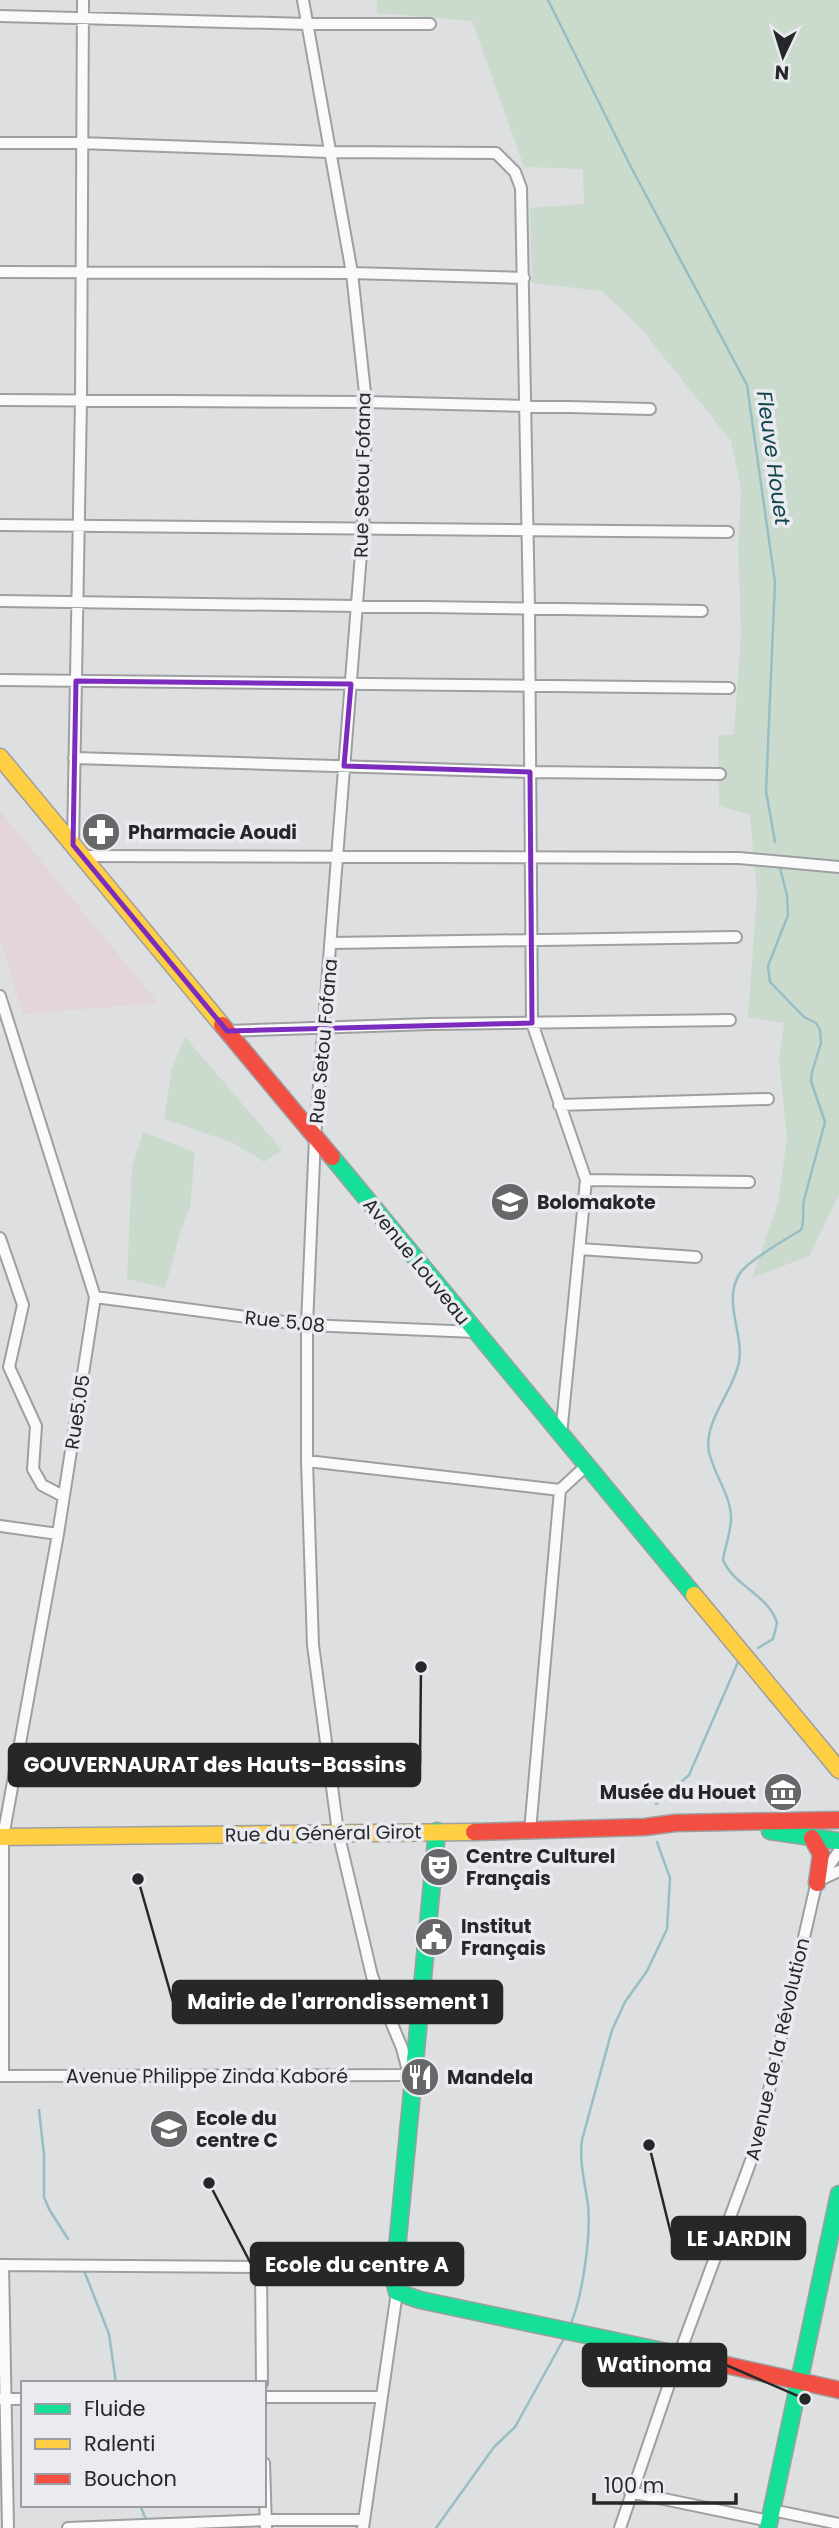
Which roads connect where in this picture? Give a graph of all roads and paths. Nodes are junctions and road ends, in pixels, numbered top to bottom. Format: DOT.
graph roads {
  1 [pos="83,0"];
  2 [pos="303,0"];
  3 [pos="0,16"];
  4 [pos="82,17"];
  5 [pos="308,24"];
  6 [pos="430,24"];
  7 [pos="0,143"];
  8 [pos="80,143"];
  9 [pos="329,152"];
  10 [pos="0,272"];
  11 [pos="80,272"];
  12 [pos="352,273"];
  13 [pos="524,278"];
  14 [pos="0,400"];
  15 [pos="80,401"];
  16 [pos="366,402"];
  17 [pos="526,406"];
  18 [pos="650,409"];
  19 [pos="0,524"];
  20 [pos="77,525"];
  21 [pos="363,528"];
  22 [pos="527,530"];
  23 [pos="728,532"];
  24 [pos="0,601"];
  25 [pos="76,603"];
  26 [pos="357,606"];
  27 [pos="529,609"];
  28 [pos="702,611"];
  29 [pos="0,680"];
  30 [pos="76,681"];
  31 [pos="351,684"];
  32 [pos="529,686"];
  33 [pos="729,688"];
  34 [pos="0,757"];
  35 [pos="74,758"];
  36 [pos="344,766"];
  37 [pos="530,772"];
  38 [pos="720,774"];
  39 [pos="77,850"];
  40 [pos="337,857"];
  41 [pos="531,858"];
  42 [pos="839,867"];
  43 [pos="736,937"];
  44 [pos="531,940"];
  45 [pos="331,943"];
  46 [pos="0,996"];
  47 [pos="730,1020"];
  48 [pos="532,1023"];
  49 [pos="325,1029"];
  50 [pos="227,1031"];
  51 [pos="768,1099"];
  52 [pos="559,1105"];
  53 [pos="315,1137"];
  54 [pos="586,1180"];
  55 [pos="749,1182"];
  56 [pos="0,1238"];
  57 [pos="580,1249"];
  58 [pos="696,1257"];
  59 [pos="95,1297"];
  60 [pos="307,1325"];
  61 [pos="476,1332"];
  62 [pos="561,1435"];
  63 [pos="307,1461"];
  64 [pos="586,1466"];
  65 [pos="560,1490"];
  66 [pos="63,1496"];
  67 [pos="0,1526"];
  68 [pos="58,1534"];
  69 [pos="837,1771"];
  70 [pos="839,1820"];
  71 [pos="645,1827"];
  72 [pos="436,1831"];
  73 [pos="530,1831"];
  74 [pos="338,1832"];
  75 [pos="1,1837"];
  76 [pos="812,1838"];
  77 [pos="839,1841"];
  78 [pos="839,1851"];
  79 [pos="839,1871"];
  80 [pos="817,1884"];
  81 [pos="411,2075"];
  82 [pos="1,2077"];
  83 [pos="838,2204"];
  84 [pos="1,2265"];
  85 [pos="261,2267"];
  86 [pos="395,2286"];
  87 [pos="678,2355"];
  88 [pos="262,2381"];
  89 [pos="799,2381"];
  90 [pos="839,2390"];
  91 [pos="266,2397"];
  92 [pos="381,2397"];
  93 [pos="3,2399"];
  94 [pos="21,2399"];
  95 [pos="631,2492"];
  96 [pos="769,2520"];
  97 [pos="266,2524"];
  98 [pos="363,2524"];
  99 [pos="839,2524"];
  100 [pos="135,2527"];
  101 [pos="8,2528"];
  102 [pos="68,2528"];
  103 [pos="620,2528"];
  1 -- 4 [label="street"];
  2 -- 5 [label="street, Rue Setou Fofana"];
  3 -- 4 [label="street"];
  4 -- 5 [label="street"];
  4 -- 8 [label="street"];
  5 -- 6 [label="street"];
  5 -- 9 [label="street, Rue Setou Fofana"];
  7 -- 8 [label="street"];
  8 -- 9 [label="street"];
  8 -- 11 [label="street"];
  9 -- 12 [label="street, Rue Setou Fofana"];
  9 -- 13 [label="street"];
  10 -- 11 [label="street"];
  11 -- 12 [label="street"];
  11 -- 15 [label="street"];
  12 -- 13 [label="street"];
  12 -- 16 [label="street, Rue Setou Fofana"];
  13 -- 17 [label="street"];
  14 -- 15 [label="street"];
  15 -- 16 [label="street"];
  15 -- 20 [label="street"];
  16 -- 17 [label="street"];
  16 -- 21 [label="street, Rue Setou Fofana"];
  17 -- 18 [label="street"];
  17 -- 22 [label="street"];
  19 -- 20 [label="street"];
  20 -- 21 [label="street"];
  20 -- 25 [label="street"];
  21 -- 22 [label="street"];
  21 -- 26 [label="street, Rue Setou Fofana"];
  22 -- 23 [label="street"];
  22 -- 27 [label="street"];
  24 -- 25 [label="street"];
  25 -- 26 [label="street"];
  25 -- 30 [label="street"];
  26 -- 27 [label="street"];
  26 -- 31 [label="street, Rue Setou Fofana"];
  27 -- 28 [label="street"];
  27 -- 32 [label="street"];
  29 -- 30 [label="street"];
  30 -- 31 [label="street"];
  30 -- 35 [label="street"];
  31 -- 32 [label="street"];
  31 -- 36 [label="street, Rue Setou Fofana"];
  32 -- 33 [label="street"];
  32 -- 37 [label="street"];
  34 -- 39 [label="main road, Avenue Louveau"];
  35 -- 36 [label="street"];
  35 -- 39 [label="street"];
  36 -- 37 [label="street"];
  36 -- 40 [label="street, Rue Setou Fofana"];
  37 -- 38 [label="street"];
  37 -- 41 [label="street"];
  39 -- 40 [label="street"];
  39 -- 50 [label="main road, Avenue Louveau"];
  40 -- 41 [label="street"];
  40 -- 45 [label="street, Rue Setou Fofana"];
  41 -- 42 [label="street"];
  41 -- 44 [label="street"];
  43 -- 44 [label="street"];
  44 -- 45 [label="street"];
  44 -- 48 [label="street"];
  45 -- 49 [label="street, Rue Setou Fofana"];
  46 -- 59 [label="street, Rue5.05"];
  47 -- 48 [label="street"];
  48 -- 49 [label="street"];
  48 -- 52 [label="street"];
  49 -- 50 [label="street"];
  49 -- 53 [label="street, Rue Setou Fofana"];
  50 -- 53 [label="main road, Avenue Louveau"];
  51 -- 52 [label="street"];
  52 -- 54 [label="street"];
  53 -- 60 [label="street, Rue Setou Fofana"];
  53 -- 61 [label="main road, Avenue Louveau"];
  54 -- 55 [label="street"];
  54 -- 57 [label="street"];
  56 -- 66 [label="street"];
  57 -- 58 [label="street"];
  57 -- 62 [label="street"];
  59 -- 60 [label="street, Rue 5.08"];
  59 -- 66 [label="street, Rue5.05"];
  60 -- 61 [label="street, Rue 5.08"];
  60 -- 63 [label="street, Rue Setou Fofana"];
  61 -- 62 [label="main road, Avenue Louveau"];
  62 -- 64 [label="main road, Avenue Louveau"];
  63 -- 65 [label="street"];
  63 -- 74 [label="street, Rue Setou Fofana"];
  64 -- 65 [label="street"];
  64 -- 69 [label="main road, Avenue Louveau"];
  65 -- 73 [label="street"];
  66 -- 68 [label="street, Rue5.05"];
  67 -- 68 [label="street"];
  68 -- 75 [label="street, Rue5.05"];
  70 -- 71 [label="main road"];
  71 -- 73 [label="main road, Rue du Général Girot"];
  71 -- 76 [label="main road"];
  72 -- 73 [label="main road, Rue du Général Girot"];
  72 -- 74 [label="main road, Rue du Général Girot"];
  72 -- 81 [label="main road"];
  74 -- 75 [label="main road, Rue du Général Girot"];
  74 -- 81 [label="street, Rue Setou Fofana"];
  75 -- 82 [label="street, Rue5.05"];
  76 -- 77 [label="main road"];
  76 -- 80 [label="main road"];
  78 -- 80 [label="street, Avenue de la Révolution"];
  79 -- 80 [label="street"];
  80 -- 87 [label="street, Avenue de la Révolution"];
  81 -- 82 [label="street, Avenue Philippe Zinda Kaboré"];
  81 -- 86 [label="main road"];
  83 -- 89 [label="main road"];
  84 -- 85 [label="street"];
  84 -- 93 [label="street"];
  85 -- 86 [label="street"];
  85 -- 88 [label="street"];
  86 -- 87 [label="main road"];
  86 -- 92 [label="street"];
  87 -- 89 [label="main road"];
  87 -- 95 [label="street, Avenue de la Révolution"];
  89 -- 90 [label="main road"];
  89 -- 96 [label="main road"];
  91 -- 92 [label="street"];
  92 -- 98 [label="street"];
  93 -- 94 [label="street"];
  93 -- 101 [label="street"];
  95 -- 96 [label="street"];
  95 -- 103 [label="street, Avenue de la Révolution"];
  96 -- 99 [label="street"];
  97 -- 98 [label="street"];
  97 -- 100 [label="street"];
  100 -- 102 [label="street"];
}
